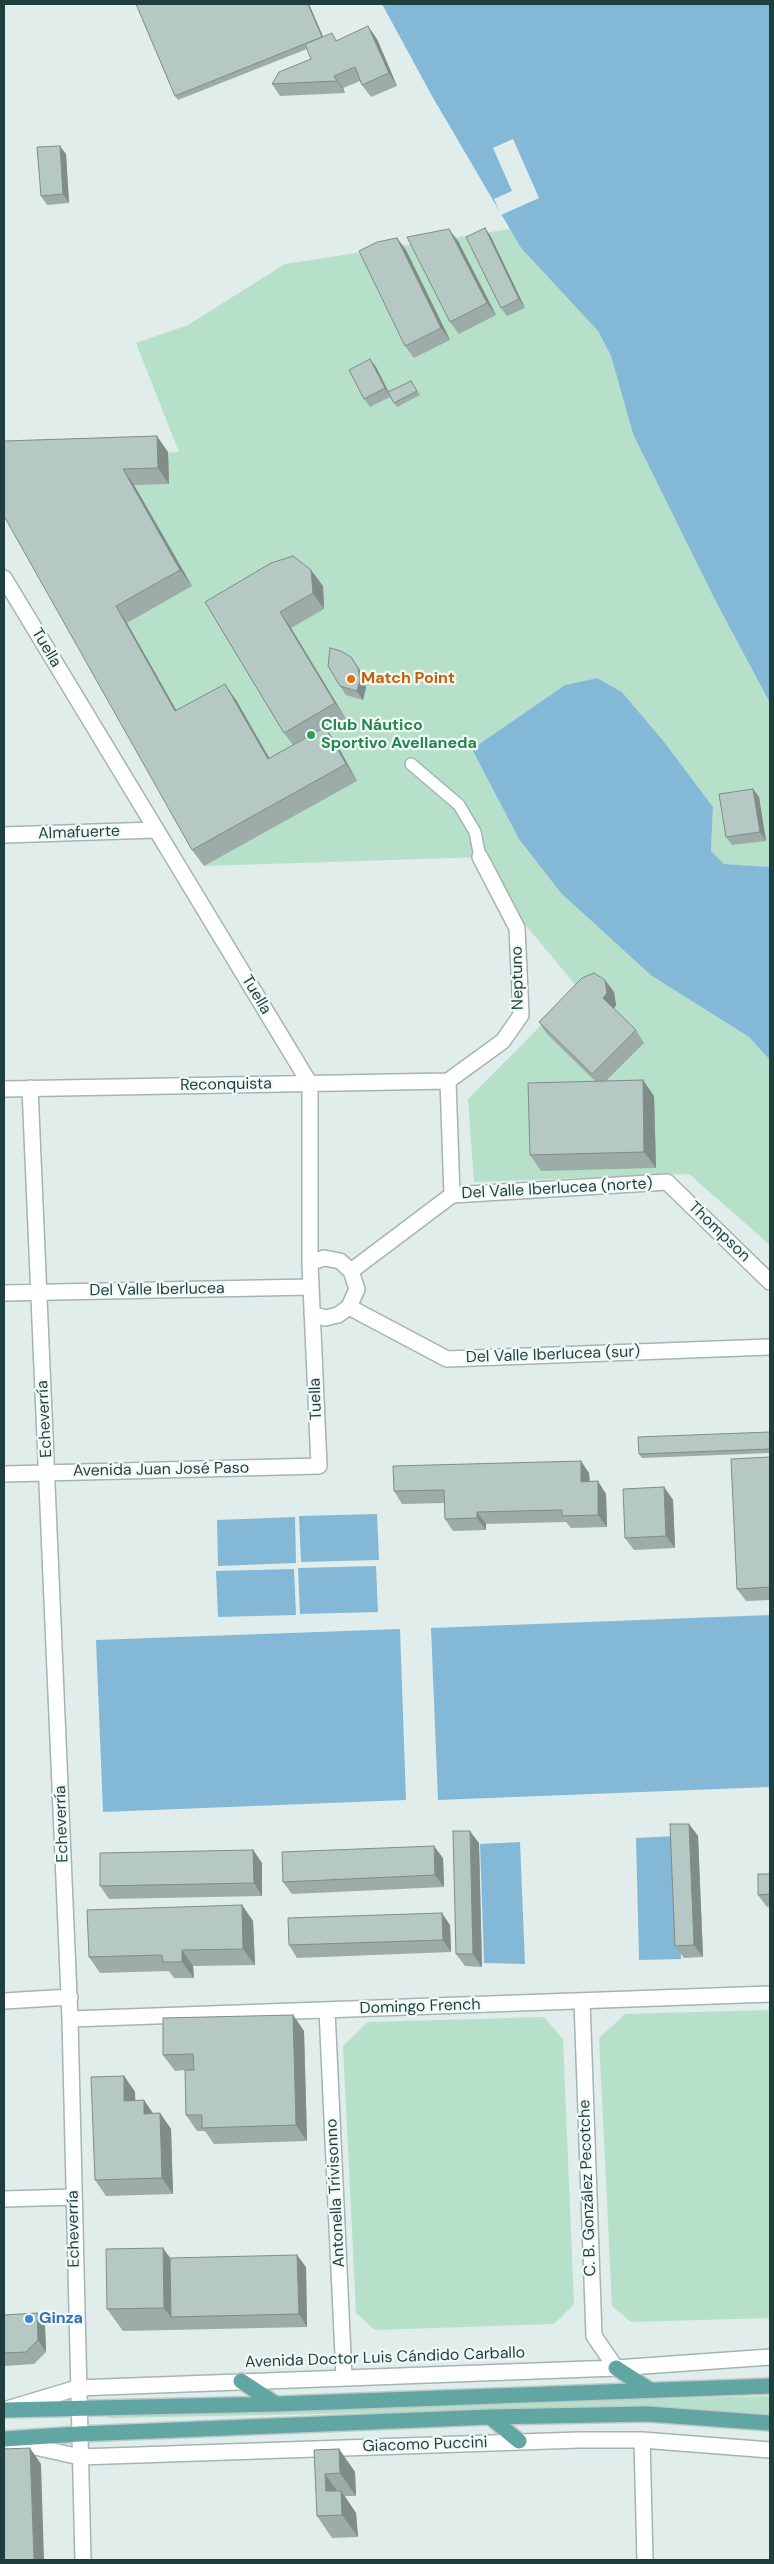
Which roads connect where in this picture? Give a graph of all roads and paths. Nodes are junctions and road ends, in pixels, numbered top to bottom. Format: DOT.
graph roads {
  1 [pos="4,578"];
  2 [pos="411,764"];
  3 [pos="155,830"];
  4 [pos="4,836"];
  5 [pos="480,857"];
  6 [pos="448,1081"];
  7 [pos="310,1084"];
  8 [pos="30,1088"];
  9 [pos="4,1089"];
  10 [pos="667,1182"];
  11 [pos="452,1195"];
  12 [pos="310,1264"];
  13 [pos="351,1271"];
  14 [pos="770,1282"];
  15 [pos="311,1287"];
  16 [pos="40,1292"];
  17 [pos="4,1293"];
  18 [pos="349,1307"];
  19 [pos="312,1314"];
  20 [pos="770,1347"];
  21 [pos="319,1466"];
  22 [pos="48,1473"];
  23 [pos="4,1474"];
  24 [pos="770,1994"];
  25 [pos="70,1997"];
  26 [pos="4,2001"];
  27 [pos="582,2001"];
  28 [pos="327,2010"];
  29 [pos="70,2019"];
  30 [pos="74,2197"];
  31 [pos="4,2199"];
  32 [pos="770,2357"];
  33 [pos="616,2368"];
  34 [pos="344,2377"];
  35 [pos="242,2381"];
  36 [pos="770,2386"];
  37 [pos="77,2388"];
  38 [pos="650,2390"];
  39 [pos="276,2404"];
  40 [pos="78,2409"];
  41 [pos="4,2410"];
  42 [pos="490,2417"];
  43 [pos="770,2424"];
  44 [pos="79,2434"];
  45 [pos="4,2439"];
  46 [pos="642,2440"];
  47 [pos="519,2441"];
  48 [pos="770,2450"];
  49 [pos="80,2457"];
  50 [pos="82,2560"];
  51 [pos="645,2560"];
  1 -- 3 [label="street, Tuella"];
  2 -- 5 [label="lane, Neptuno"];
  3 -- 4 [label="street, Almafuerte"];
  3 -- 7 [label="street, Tuella"];
  5 -- 6 [label="street, Neptuno"];
  6 -- 7 [label="street, Reconquista"];
  6 -- 11 [label="street"];
  7 -- 8 [label="street, Reconquista"];
  7 -- 12 [label="street, Tuella"];
  8 -- 9 [label="street, Reconquista"];
  8 -- 16 [label="street, Echeverría"];
  10 -- 11 [label="street, Del Valle Iberlucea (norte)"];
  10 -- 14 [label="street, Thompson"];
  11 -- 13 [label="street, Del Valle Iberlucea (norte)"];
  12 -- 13 [label="street"];
  12 -- 15 [label="street, Tuella"];
  13 -- 18 [label="street"];
  15 -- 16 [label="street, Del Valle Iberlucea"];
  15 -- 19 [label="street, Tuella"];
  16 -- 17 [label="street, Del Valle Iberlucea"];
  16 -- 22 [label="street, Echeverría"];
  18 -- 19 [label="street"];
  18 -- 20 [label="street, Del Valle Iberlucea (sur)"];
  19 -- 21 [label="street, Tuella"];
  21 -- 22 [label="street, Avenida Juan José Paso"];
  22 -- 23 [label="street, Avenida Juan José Paso"];
  22 -- 25 [label="street, Echeverría"];
  24 -- 27 [label="street, Domingo French"];
  25 -- 26 [label="street"];
  25 -- 29 [label="street, Echeverría"];
  27 -- 28 [label="street, Domingo French"];
  27 -- 33 [label="street, C. B. González Pecotche"];
  28 -- 29 [label="street, Domingo French"];
  28 -- 34 [label="street, Antonella Trivisonno"];
  29 -- 30 [label="street, Echeverría"];
  30 -- 31 [label="street"];
  30 -- 37 [label="street, Echeverría"];
  32 -- 33 [label="street, Avenida Doctor Luis Cándido Carballo"];
  33 -- 34 [label="street, Avenida Doctor Luis Cándido Carballo"];
  33 -- 38 [label="main road"];
  34 -- 35 [label="street, Avenida Doctor Luis Cándido Carballo"];
  35 -- 37 [label="street, Avenida Doctor Luis Cándido Carballo"];
  35 -- 39 [label="main road"];
  36 -- 38 [label="main road, Avenida Doctor Luis Cándido Carballo"];
  37 -- 40 [label="street, Echeverría"];
  37 -- 41 [label="street, Avenida Doctor Luis Cándido Carballo"];
  38 -- 39 [label="main road, Avenida Doctor Luis Cándido Carballo"];
  39 -- 40 [label="main road, Avenida Doctor Luis Cándido Carballo"];
  40 -- 41 [label="main road, Avenida Doctor Luis Cándido Carballo"];
  40 -- 44 [label="street, Echeverría"];
  42 -- 43 [label="main road"];
  42 -- 44 [label="main road"];
  42 -- 47 [label="main road"];
  44 -- 45 [label="main road"];
  44 -- 49 [label="street, Echeverría"];
  45 -- 49 [label="street"];
  46 -- 47 [label="street, Giacomo Puccini"];
  46 -- 48 [label="street, Giacomo Puccini"];
  46 -- 51 [label="street"];
  47 -- 49 [label="street, Giacomo Puccini"];
  49 -- 50 [label="street, Echeverría"];
}
